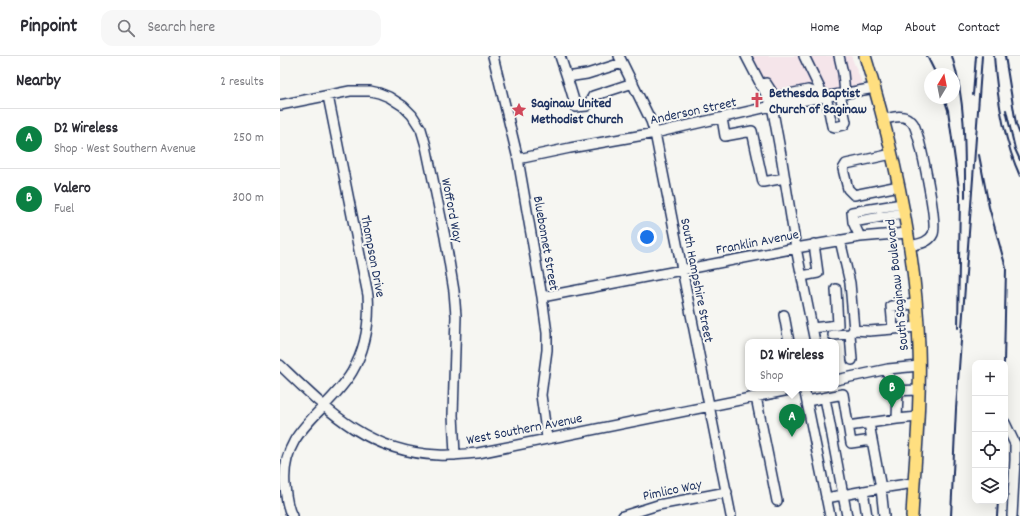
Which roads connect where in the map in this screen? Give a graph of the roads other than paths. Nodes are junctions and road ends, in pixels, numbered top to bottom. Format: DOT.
graph roads {
  1 [pos="493,56"];
  2 [pos="560,56"];
  3 [pos="746,56"];
  4 [pos="804,56"];
  5 [pos="838,56"];
  6 [pos="865,56"];
  7 [pos="620,60"];
  8 [pos="566,77"];
  9 [pos="632,83"];
  10 [pos="760,85"];
  11 [pos="875,88"];
  12 [pos="843,93"];
  13 [pos="328,96"];
  14 [pos="825,97"];
  15 [pos="814,99"];
  16 [pos="280,105"];
  17 [pos="772,106"];
  18 [pos="722,118"];
  19 [pos="884,119"];
  20 [pos="655,133"];
  21 [pos="892,154"];
  22 [pos="518,160"];
  23 [pos="785,178"];
  24 [pos="899,186"];
  25 [pos="903,208"];
  26 [pos="907,233"];
  27 [pos="860,236"];
  28 [pos="840,240"];
  29 [pos="814,244"];
  30 [pos="909,246"];
  31 [pos="796,248"];
  32 [pos="682,270"];
  33 [pos="802,276"];
  34 [pos="836,288"];
  35 [pos="542,297"];
  36 [pos="916,304"];
  37 [pos="784,315"];
  38 [pos="918,327"];
  39 [pos="812,328"];
  40 [pos="893,329"];
  41 [pos="852,332"];
  42 [pos="833,334"];
  43 [pos="788,339"];
  44 [pos="814,339"];
  45 [pos="852,360"];
  46 [pos="280,365"];
  47 [pos="919,366"];
  48 [pos="888,369"];
  49 [pos="839,379"];
  50 [pos="898,390"];
  51 [pos="919,390"];
  52 [pos="784,391"];
  53 [pos="805,391"];
  54 [pos="756,397"];
  55 [pos="825,398"];
  56 [pos="807,401"];
  57 [pos="709,405"];
  58 [pos="324,407"];
  59 [pos="918,417"];
  60 [pos="897,419"];
  61 [pos="869,423"];
  62 [pos="848,426"];
  63 [pos="1008,429"];
  64 [pos="546,438"];
  65 [pos="872,440"];
  66 [pos="454,455"];
  67 [pos="914,483"];
  68 [pos="881,488"];
  69 [pos="862,491"];
  70 [pos="727,492"];
  71 [pos="843,495"];
  72 [pos="826,498"];
  73 [pos="777,501"];
  74 [pos="292,516"];
  75 [pos="623,516"];
  76 [pos="731,516"];
  77 [pos="830,516"];
  78 [pos="846,516"];
  79 [pos="867,516"];
  80 [pos="884,516"];
  81 [pos="912,516"];
  82 [pos="1012,516"];
  1 -- 22 [label="street, Bluebonnet Street"];
  2 -- 8 [label="street"];
  3 -- 10 [label="street"];
  4 -- 14 [label="street"];
  5 -- 12 [label="street"];
  6 -- 11 [label="main road, South Saginaw Boulevard"];
  7 -- 8 [label="street"];
  7 -- 9 [label="street, South Hampshire Street"];
  8 -- 9 [label="street"];
  9 -- 20 [label="street, South Hampshire Street"];
  10 -- 15 [label="street"];
  10 -- 17 [label="street"];
  11 -- 12 [label="street, Anderson Street"];
  11 -- 19 [label="main road, South Saginaw Boulevard"];
  12 -- 14 [label="street, Anderson Street"];
  12 -- 14 [label="street"];
  13 -- 16 [label="street, Wofford Way"];
  13 -- 58 [label="street, Thompson Drive"];
  13 -- 66 [label="street, Wofford Way"];
  14 -- 15 [label="street, Anderson Street"];
  15 -- 17 [label="street, Anderson Street"];
  17 -- 18 [label="street, Anderson Street"];
  17 -- 23 [label="street"];
  18 -- 20 [label="street, Anderson Street"];
  18 -- 23 [label="street"];
  19 -- 21 [label="main road, South Saginaw Boulevard"];
  19 -- 30 [label="street"];
  20 -- 22 [label="street, Anderson Street"];
  20 -- 32 [label="street, South Hampshire Street"];
  21 -- 24 [label="main road, South Saginaw Boulevard"];
  21 -- 24 [label="street"];
  22 -- 35 [label="street, Bluebonnet Street"];
  23 -- 31 [label="street"];
  24 -- 25 [label="main road, South Saginaw Boulevard"];
  25 -- 26 [label="main road, South Saginaw Boulevard"];
  25 -- 27 [label="street"];
  26 -- 27 [label="street, Franklin Avenue"];
  26 -- 30 [label="main road, South Saginaw Boulevard"];
  27 -- 28 [label="street, Franklin Avenue"];
  28 -- 29 [label="street, Franklin Avenue"];
  28 -- 41 [label="street"];
  29 -- 31 [label="street, Franklin Avenue"];
  29 -- 33 [label="street"];
  30 -- 36 [label="main road, South Saginaw Boulevard"];
  31 -- 32 [label="street, Franklin Avenue"];
  31 -- 33 [label="street"];
  32 -- 35 [label="street, Franklin Avenue"];
  32 -- 57 [label="street, South Hampshire Street"];
  33 -- 39 [label="street"];
  34 -- 42 [label="street"];
  35 -- 64 [label="street, Bluebonnet Street"];
  36 -- 38 [label="main road, South Saginaw Boulevard"];
  36 -- 40 [label="street"];
  37 -- 43 [label="street"];
  38 -- 40 [label="street"];
  38 -- 47 [label="main road, South Saginaw Boulevard"];
  39 -- 42 [label="street"];
  39 -- 44 [label="street"];
  40 -- 41 [label="street"];
  41 -- 42 [label="street"];
  41 -- 45 [label="street"];
  46 -- 58 [label="street, West Southern Avenue"];
  47 -- 48 [label="street"];
  47 -- 51 [label="main road, South Saginaw Boulevard"];
  48 -- 49 [label="street"];
  48 -- 50 [label="street"];
  50 -- 51 [label="street"];
  50 -- 60 [label="street"];
  51 -- 59 [label="main road, South Saginaw Boulevard"];
  52 -- 54 [label="street, West Southern Avenue"];
  53 -- 56 [label="street"];
  54 -- 57 [label="street, West Southern Avenue"];
  54 -- 73 [label="street"];
  55 -- 56 [label="street"];
  55 -- 62 [label="street"];
  55 -- 71 [label="street"];
  56 -- 72 [label="street"];
  57 -- 64 [label="street, West Southern Avenue"];
  57 -- 70 [label="street, South Hampshire Street"];
  58 -- 66 [label="street, West Southern Avenue"];
  58 -- 74 [label="street, Thompson Drive"];
  59 -- 60 [label="street"];
  59 -- 67 [label="main road, South Saginaw Boulevard"];
  60 -- 61 [label="street"];
  61 -- 62 [label="street"];
  61 -- 65 [label="street"];
  62 -- 65 [label="street"];
  63 -- 82 [label="street"];
  64 -- 66 [label="street, West Southern Avenue"];
  65 -- 68 [label="street"];
  67 -- 68 [label="street"];
  67 -- 81 [label="main road, South Saginaw Boulevard"];
  68 -- 69 [label="street"];
  68 -- 80 [label="street"];
  69 -- 71 [label="street"];
  69 -- 79 [label="street"];
  70 -- 75 [label="street, Pimlico Way"];
  70 -- 76 [label="street, South Hampshire Street"];
  71 -- 72 [label="street"];
  71 -- 78 [label="street"];
  72 -- 77 [label="street"];
}
